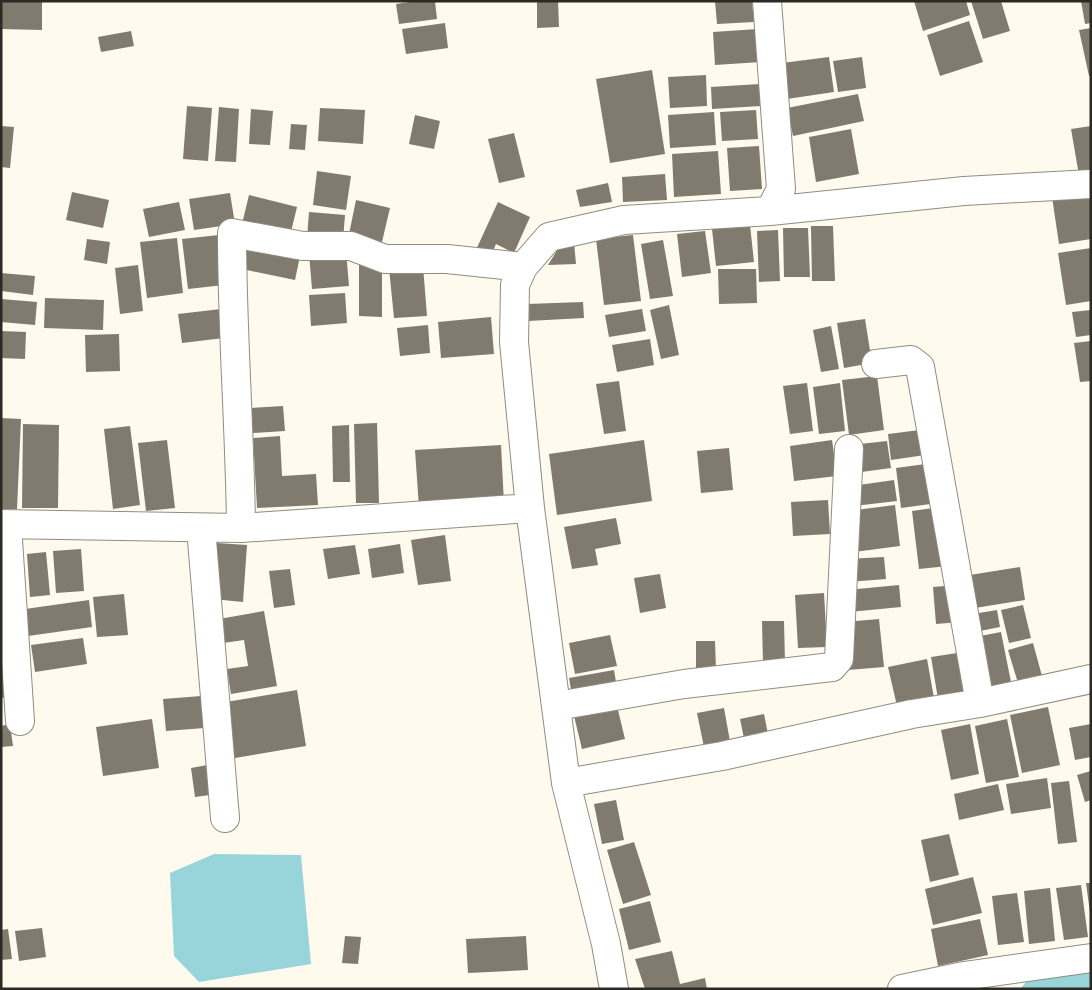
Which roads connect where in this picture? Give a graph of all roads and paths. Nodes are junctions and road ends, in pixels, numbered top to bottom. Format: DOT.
graph roads {
  1 [pos="767,1"];
  2 [pos="1091,184"];
  3 [pos="770,211"];
  4 [pos="523,267"];
  5 [pos="876,364"];
  6 [pos="849,449"];
  7 [pos="530,508"];
  8 [pos="4,524"];
  9 [pos="201,528"];
  10 [pos="241,528"];
  11 [pos="1091,679"];
  12 [pos="980,703"];
  13 [pos="557,706"];
  14 [pos="20,721"];
  15 [pos="566,783"];
  16 [pos="225,818"];
  17 [pos="1091,958"];
  18 [pos="936,985"];
  19 [pos="614,989"];
  20 [pos="902,989"];
  1 -- 3 [label="street"];
  2 -- 3 [label="street"];
  3 -- 4 [label="street"];
  4 -- 7 [label="street"];
  4 -- 10 [label="street"];
  5 -- 12 [label="street"];
  6 -- 13 [label="street"];
  7 -- 10 [label="street"];
  7 -- 13 [label="street"];
  8 -- 9 [label="street"];
  8 -- 14 [label="street"];
  9 -- 10 [label="street"];
  9 -- 16 [label="street"];
  11 -- 12 [label="street"];
  12 -- 15 [label="street"];
  13 -- 15 [label="street"];
  15 -- 19 [label="street"];
  17 -- 18 [label="street"];
  18 -- 20 [label="street"];
}
